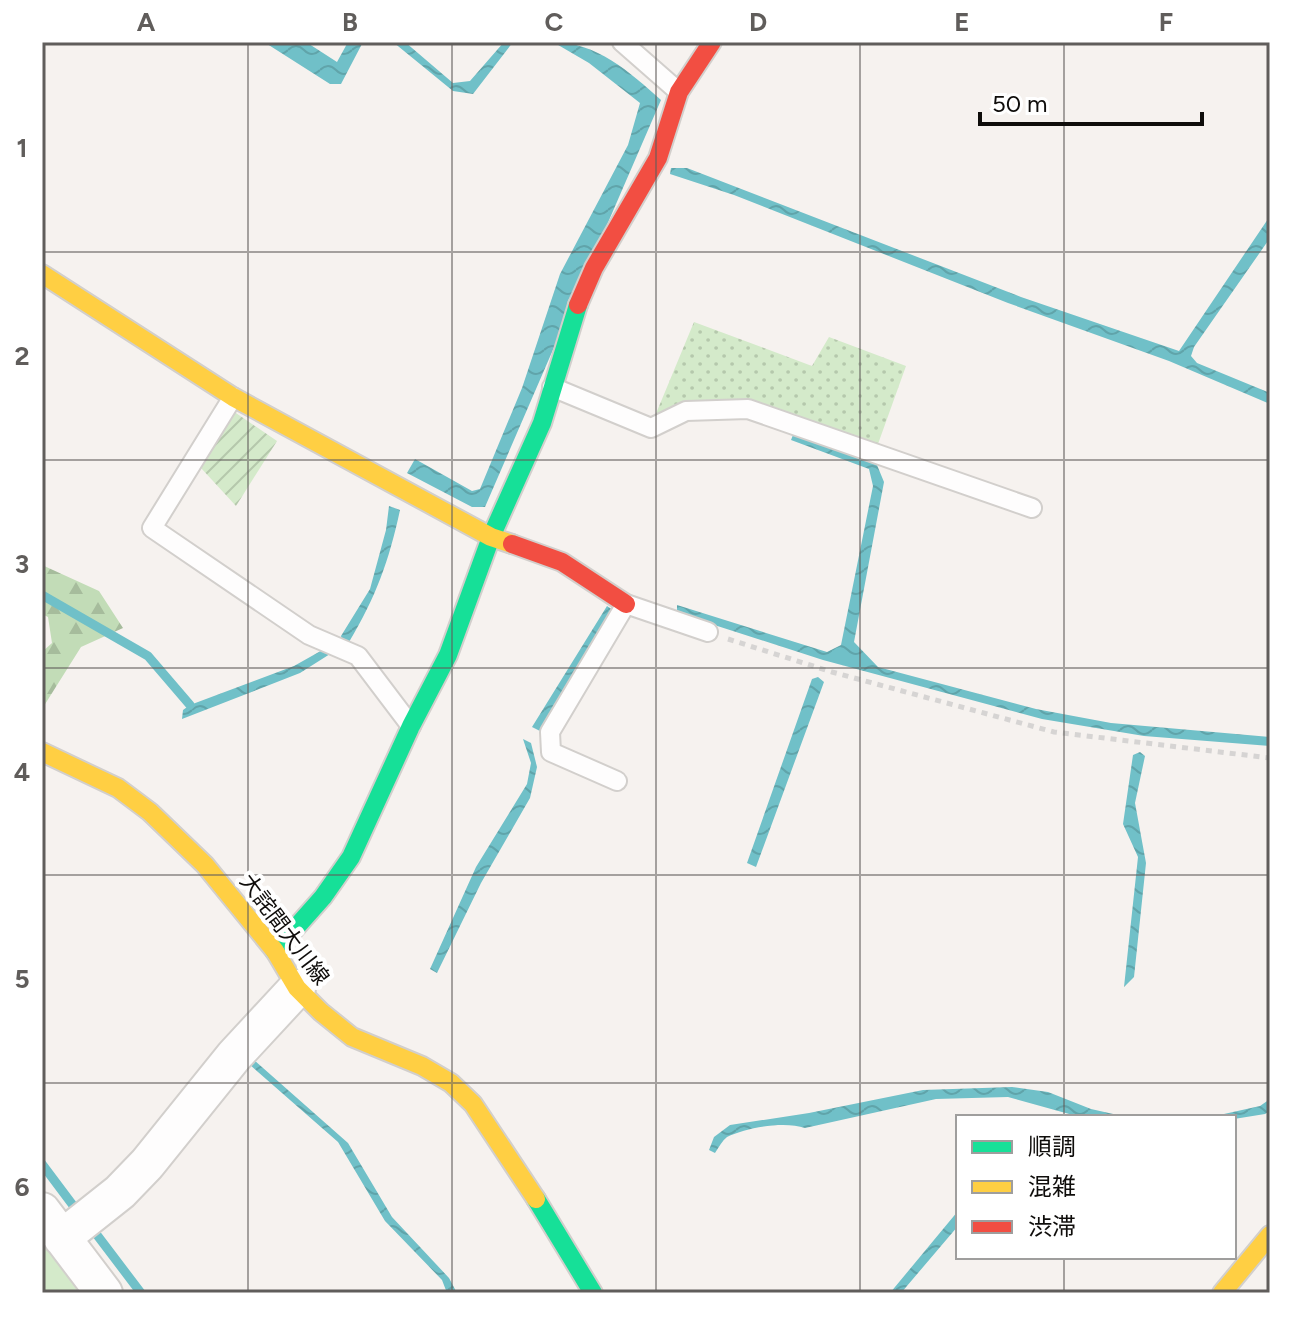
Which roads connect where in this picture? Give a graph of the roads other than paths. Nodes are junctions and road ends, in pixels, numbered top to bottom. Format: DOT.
graph roads {
  1 [pos="622,42"];
  2 [pos="712,42"];
  3 [pos="679,92"];
  4 [pos="42,274"];
  5 [pos="552,387"];
  6 [pos="233,397"];
  7 [pos="1032,508"];
  8 [pos="491,537"];
  9 [pos="626,604"];
  10 [pos="708,632"];
  11 [pos="411,726"];
  12 [pos="42,752"];
  13 [pos="617,781"];
  14 [pos="275,951"];
  15 [pos="297,988"];
  16 [pos="52,1224"];
  17 [pos="1270,1235"];
  18 [pos="104,1293"];
  19 [pos="593,1293"];
  20 [pos="1222,1293"];
  1 -- 3 [label="lane"];
  2 -- 3 [label="street"];
  3 -- 5 [label="street"];
  4 -- 6 [label="street"];
  5 -- 7 [label="lane"];
  5 -- 8 [label="street"];
  6 -- 8 [label="street"];
  6 -- 11 [label="lane"];
  8 -- 9 [label="street"];
  8 -- 11 [label="street"];
  9 -- 10 [label="lane"];
  9 -- 13 [label="lane"];
  11 -- 14 [label="street"];
  12 -- 14 [label="street, 大詫間大川線"];
  14 -- 15 [label="street, 大詫間大川線"];
  15 -- 16 [label="street"];
  15 -- 19 [label="street, 大詫間大川線"];
  16 -- 18 [label="street"];
  17 -- 20 [label="street"];
}
